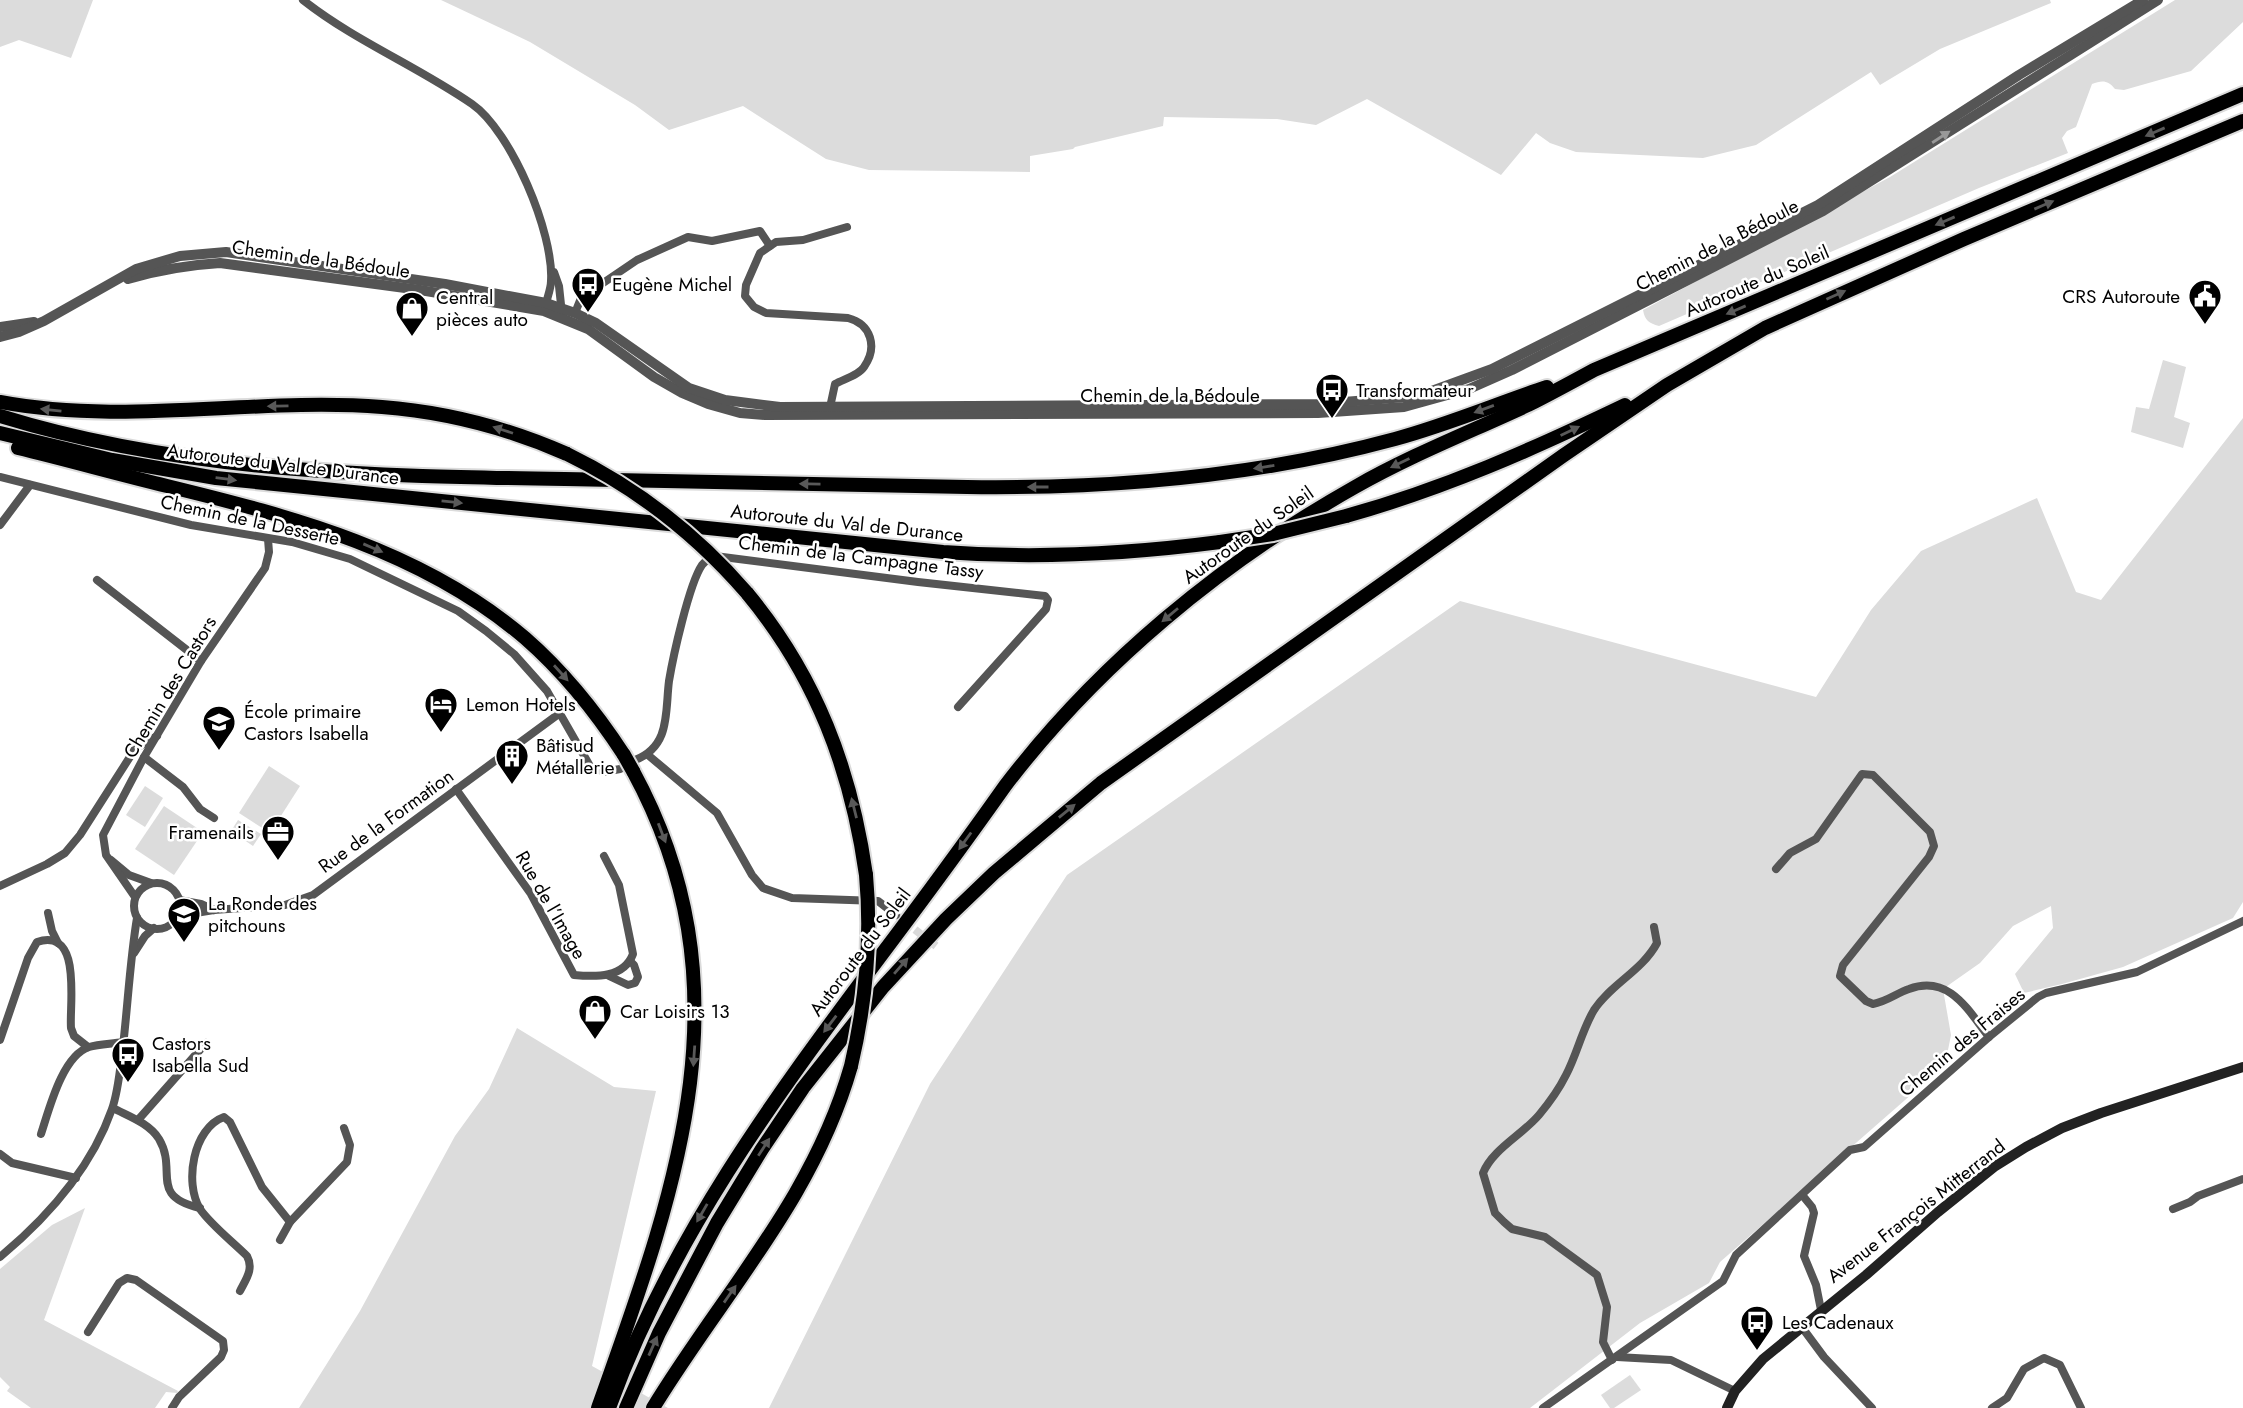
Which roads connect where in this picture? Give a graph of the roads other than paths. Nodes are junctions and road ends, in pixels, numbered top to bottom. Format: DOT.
graph roads {
  1 [pos="303,0"];
  2 [pos="2143,0"];
  3 [pos="2158,0"];
  4 [pos="2243,94"];
  5 [pos="2243,121"];
  6 [pos="847,227"];
  7 [pos="770,246"];
  8 [pos="549,256"];
  9 [pos="545,307"];
  10 [pos="562,313"];
  11 [pos="575,313"];
  12 [pos="54,316"];
  13 [pos="0,327"];
  14 [pos="0,337"];
  15 [pos="1594,370"];
  16 [pos="1667,384"];
  17 [pos="0,402"];
  18 [pos="830,411"];
  19 [pos="0,416"];
  20 [pos="0,433"];
  21 [pos="0,441"];
  22 [pos="0,477"];
  23 [pos="30,485"];
  24 [pos="0,525"];
  25 [pos="268,538"];
  26 [pos="97,580"];
  27 [pos="201,661"];
  28 [pos="958,707"];
  29 [pos="560,713"];
  30 [pos="157,736"];
  31 [pos="648,755"];
  32 [pos="144,757"];
  33 [pos="628,764"];
  34 [pos="457,789"];
  35 [pos="214,818"];
  36 [pos="106,855"];
  37 [pos="604,856"];
  38 [pos="1776,869"];
  39 [pos="151,883"];
  40 [pos="0,886"];
  41 [pos="135,897"];
  42 [pos="179,900"];
  43 [pos="214,910"];
  44 [pos="48,913"];
  45 [pos="896,915"];
  46 [pos="177,916"];
  47 [pos="137,918"];
  48 [pos="2243,921"];
  49 [pos="1654,927"];
  50 [pos="154,928"];
  51 [pos="58,943"];
  52 [pos="131,959"];
  53 [pos="630,961"];
  54 [pos="609,976"];
  55 [pos="1989,1037"];
  56 [pos="0,1040"];
  57 [pos="123,1042"];
  58 [pos="206,1043"];
  59 [pos="88,1047"];
  60 [pos="2243,1067"];
  61 [pos="113,1108"];
  62 [pos="138,1120"];
  63 [pos="344,1128"];
  64 [pos="41,1134"];
  65 [pos="0,1154"];
  66 [pos="76,1178"];
  67 [pos="2243,1179"];
  68 [pos="1803,1196"];
  69 [pos="200,1208"];
  70 [pos="2173,1209"];
  71 [pos="290,1222"];
  72 [pos="280,1240"];
  73 [pos="0,1257"];
  74 [pos="240,1291"];
  75 [pos="1821,1310"];
  76 [pos="1801,1326"];
  77 [pos="88,1332"];
  78 [pos="1614,1359"];
  79 [pos="1735,1391"];
  80 [pos="172,1408"];
  81 [pos="598,1408"];
  82 [pos="609,1408"];
  83 [pos="626,1408"];
  84 [pos="653,1408"];
  85 [pos="1543,1408"];
  86 [pos="1727,1408"];
  87 [pos="1872,1408"];
  88 [pos="1992,1408"];
  89 [pos="2081,1408"];
  1 -- 8 [label="street"];
  2 -- 18 [label="street, Chemin de la Bédoule"];
  18 -- 3 [label="street, Chemin de la Bédoule, one-way"];
  4 -- 15 [label="highway, Autoroute du Soleil, one-way"];
  16 -- 5 [label="highway, Autoroute du Soleil, one-way"];
  6 -- 7 [label="street"];
  7 -- 11 [label="street"];
  7 -- 18 [label="street"];
  8 -- 9 [label="street"];
  8 -- 10 [label="street"];
  9 -- 10 [label="street, Chemin de la Bédoule"];
  9 -- 12 [label="street, Chemin de la Bédoule"];
  10 -- 11 [label="street, Chemin de la Bédoule"];
  10 -- 18 [label="street, Chemin de la Bédoule"];
  11 -- 18 [label="street, Chemin de la Bédoule"];
  12 -- 13 [label="street, Chemin de la Bédoule"];
  12 -- 14 [label="street, Chemin de la Bédoule"];
  15 -- 19 [label="highway, Autoroute du Val de Durance, one-way"];
  15 -- 82 [label="highway, Autoroute du Soleil, one-way"];
  20 -- 16 [label="highway, Autoroute du Val de Durance, one-way, bridge"];
  83 -- 16 [label="highway, Autoroute du Soleil, one-way"];
  84 -- 17 [label="highway, one-way, bridge"];
  21 -- 33 [label="highway, one-way"];
  22 -- 23 [label="street, Chemin de la Desserte"];
  23 -- 24 [label="street"];
  23 -- 25 [label="street, Chemin de la Desserte"];
  25 -- 27 [label="street, Chemin des Castors"];
  25 -- 29 [label="street, Chemin de la Desserte"];
  26 -- 27 [label="street"];
  27 -- 30 [label="street, Chemin des Castors"];
  28 -- 31 [label="street, Chemin de la Campagne Tassy"];
  29 -- 33 [label="street, Chemin de la Desserte"];
  29 -- 34 [label="street, Rue de la Formation"];
  30 -- 32 [label="street, Chemin des Castors"];
  30 -- 40 [label="street"];
  31 -- 33 [label="street"];
  31 -- 45 [label="street"];
  32 -- 35 [label="street"];
  32 -- 36 [label="street, Chemin des Castors"];
  33 -- 81 [label="highway, one-way"];
  34 -- 43 [label="street, Rue de la Formation"];
  34 -- 54 [label="street, Rue de l’Image"];
  36 -- 39 [label="street"];
  36 -- 41 [label="street"];
  37 -- 53 [label="street, Rue de l’Image"];
  38 -- 55 [label="street"];
  39 -- 41 [label="street"];
  39 -- 42 [label="street"];
  41 -- 47 [label="street"];
  42 -- 43 [label="street, Rue de la Formation"];
  42 -- 46 [label="street"];
  43 -- 46 [label="street, Rue de la Formation"];
  44 -- 51 [label="street"];
  46 -- 50 [label="street"];
  47 -- 50 [label="street"];
  47 -- 52 [label="street"];
  48 -- 55 [label="street, Chemin des Fraises"];
  49 -- 78 [label="street"];
  50 -- 52 [label="street"];
  51 -- 56 [label="street"];
  51 -- 59 [label="street"];
  52 -- 57 [label="street"];
  53 -- 54 [label="street"];
  53 -- 54 [label="street, Rue de l’Image"];
  55 -- 68 [label="street, Chemin des Fraises"];
  57 -- 59 [label="street"];
  57 -- 61 [label="street"];
  58 -- 62 [label="street"];
  59 -- 64 [label="street"];
  60 -- 75 [label="main road, Avenue François Mitterrand"];
  61 -- 62 [label="street"];
  61 -- 66 [label="street"];
  62 -- 69 [label="street"];
  63 -- 71 [label="street"];
  65 -- 66 [label="street"];
  66 -- 73 [label="street"];
  67 -- 70 [label="street"];
  68 -- 75 [label="street"];
  68 -- 78 [label="street, Chemin des Fraises"];
  69 -- 71 [label="street"];
  69 -- 74 [label="street"];
  71 -- 72 [label="street"];
  75 -- 76 [label="main road, Avenue François Mitterrand"];
  76 -- 79 [label="main road, Avenue François Mitterrand"];
  76 -- 87 [label="street"];
  77 -- 80 [label="street"];
  78 -- 79 [label="street"];
  78 -- 85 [label="street, Chemin des Fraises"];
  79 -- 86 [label="main road, Avenue François Mitterrand"];
  88 -- 89 [label="street"];
}
